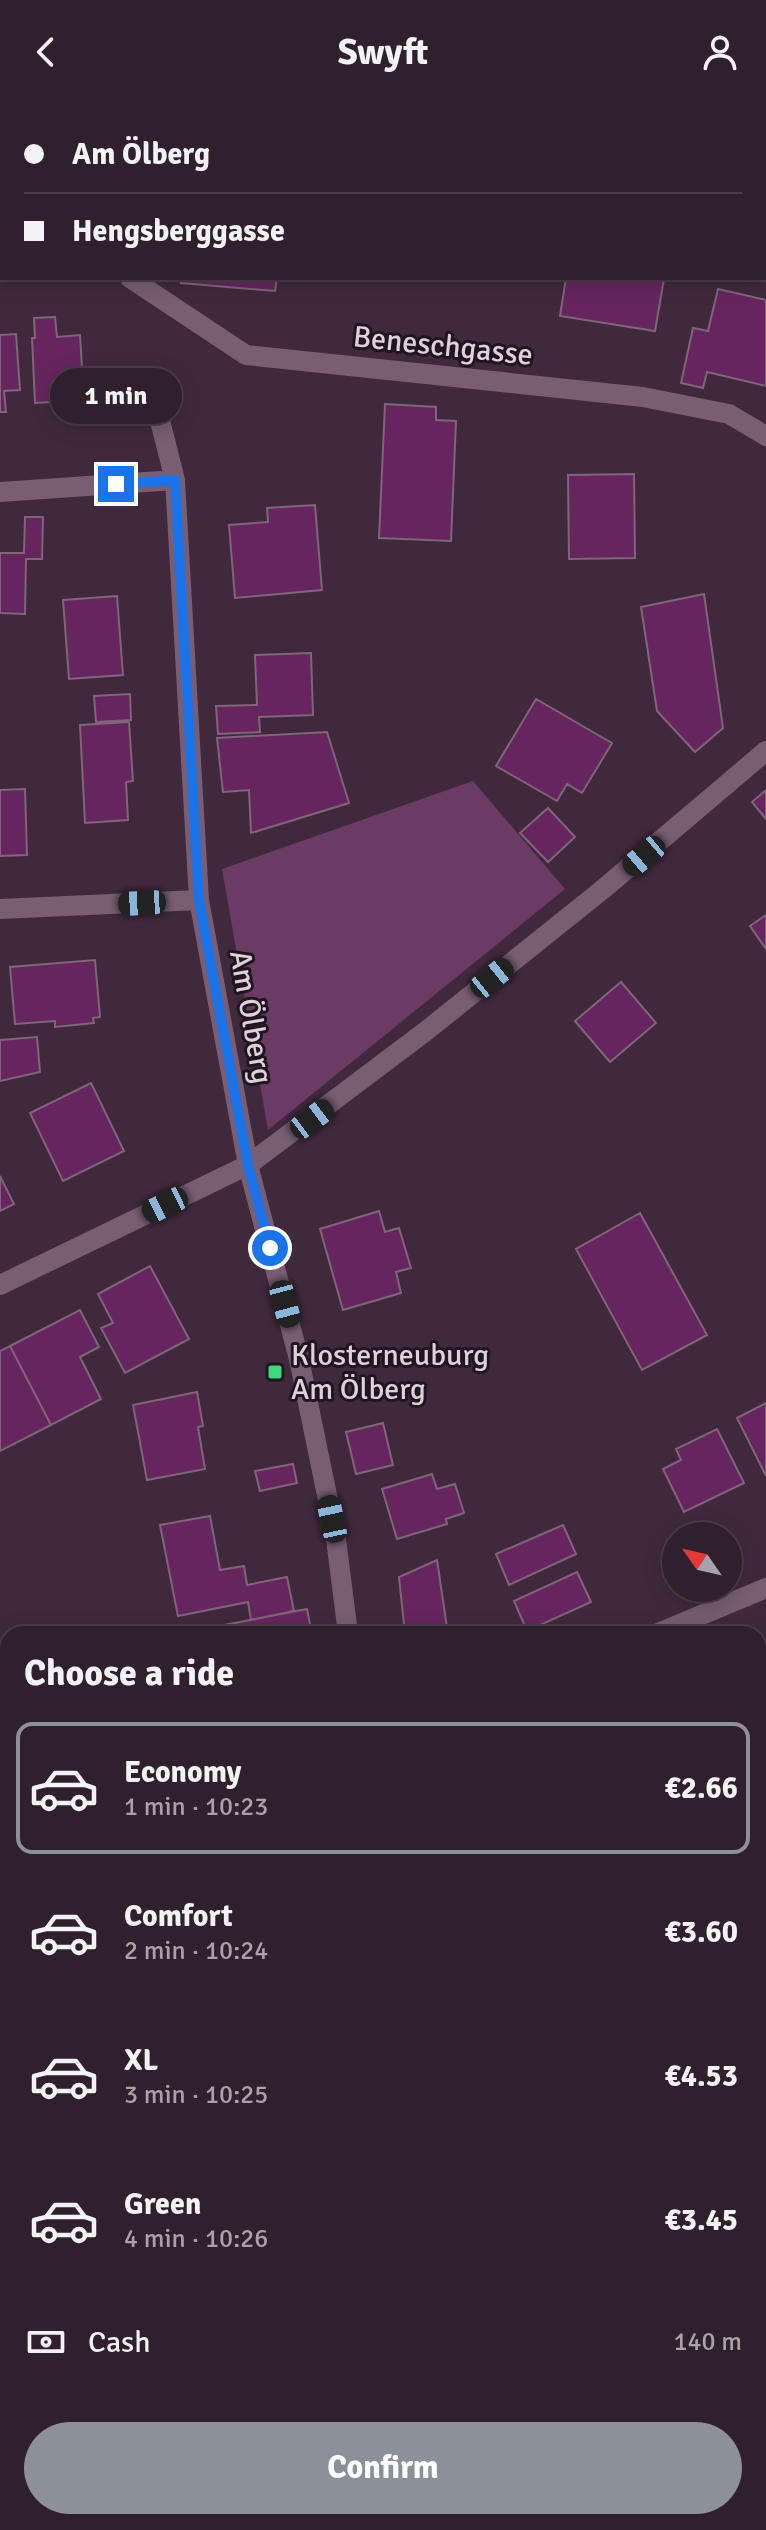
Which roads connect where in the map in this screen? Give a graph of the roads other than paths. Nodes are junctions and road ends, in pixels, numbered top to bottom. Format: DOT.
graph roads {
  1 [pos="133,280"];
  2 [pos="155,401"];
  3 [pos="766,436"];
  4 [pos="175,480"];
  5 [pos="0,492"];
  6 [pos="766,751"];
  7 [pos="199,900"];
  8 [pos="0,909"];
  9 [pos="248,1165"];
  10 [pos="0,1285"];
  11 [pos="766,1588"];
  12 [pos="347,1626"];
  13 [pos="675,1626"];
  1 -- 3 [label="street, Beneschgasse"];
  2 -- 4 [label="street, Am Ölberg"];
  4 -- 5 [label="street"];
  4 -- 7 [label="street, Am Ölberg"];
  6 -- 9 [label="street"];
  7 -- 8 [label="street"];
  7 -- 9 [label="street, Am Ölberg"];
  9 -- 10 [label="street"];
  9 -- 12 [label="street, Am Ölberg"];
  11 -- 13 [label="street"];
}
